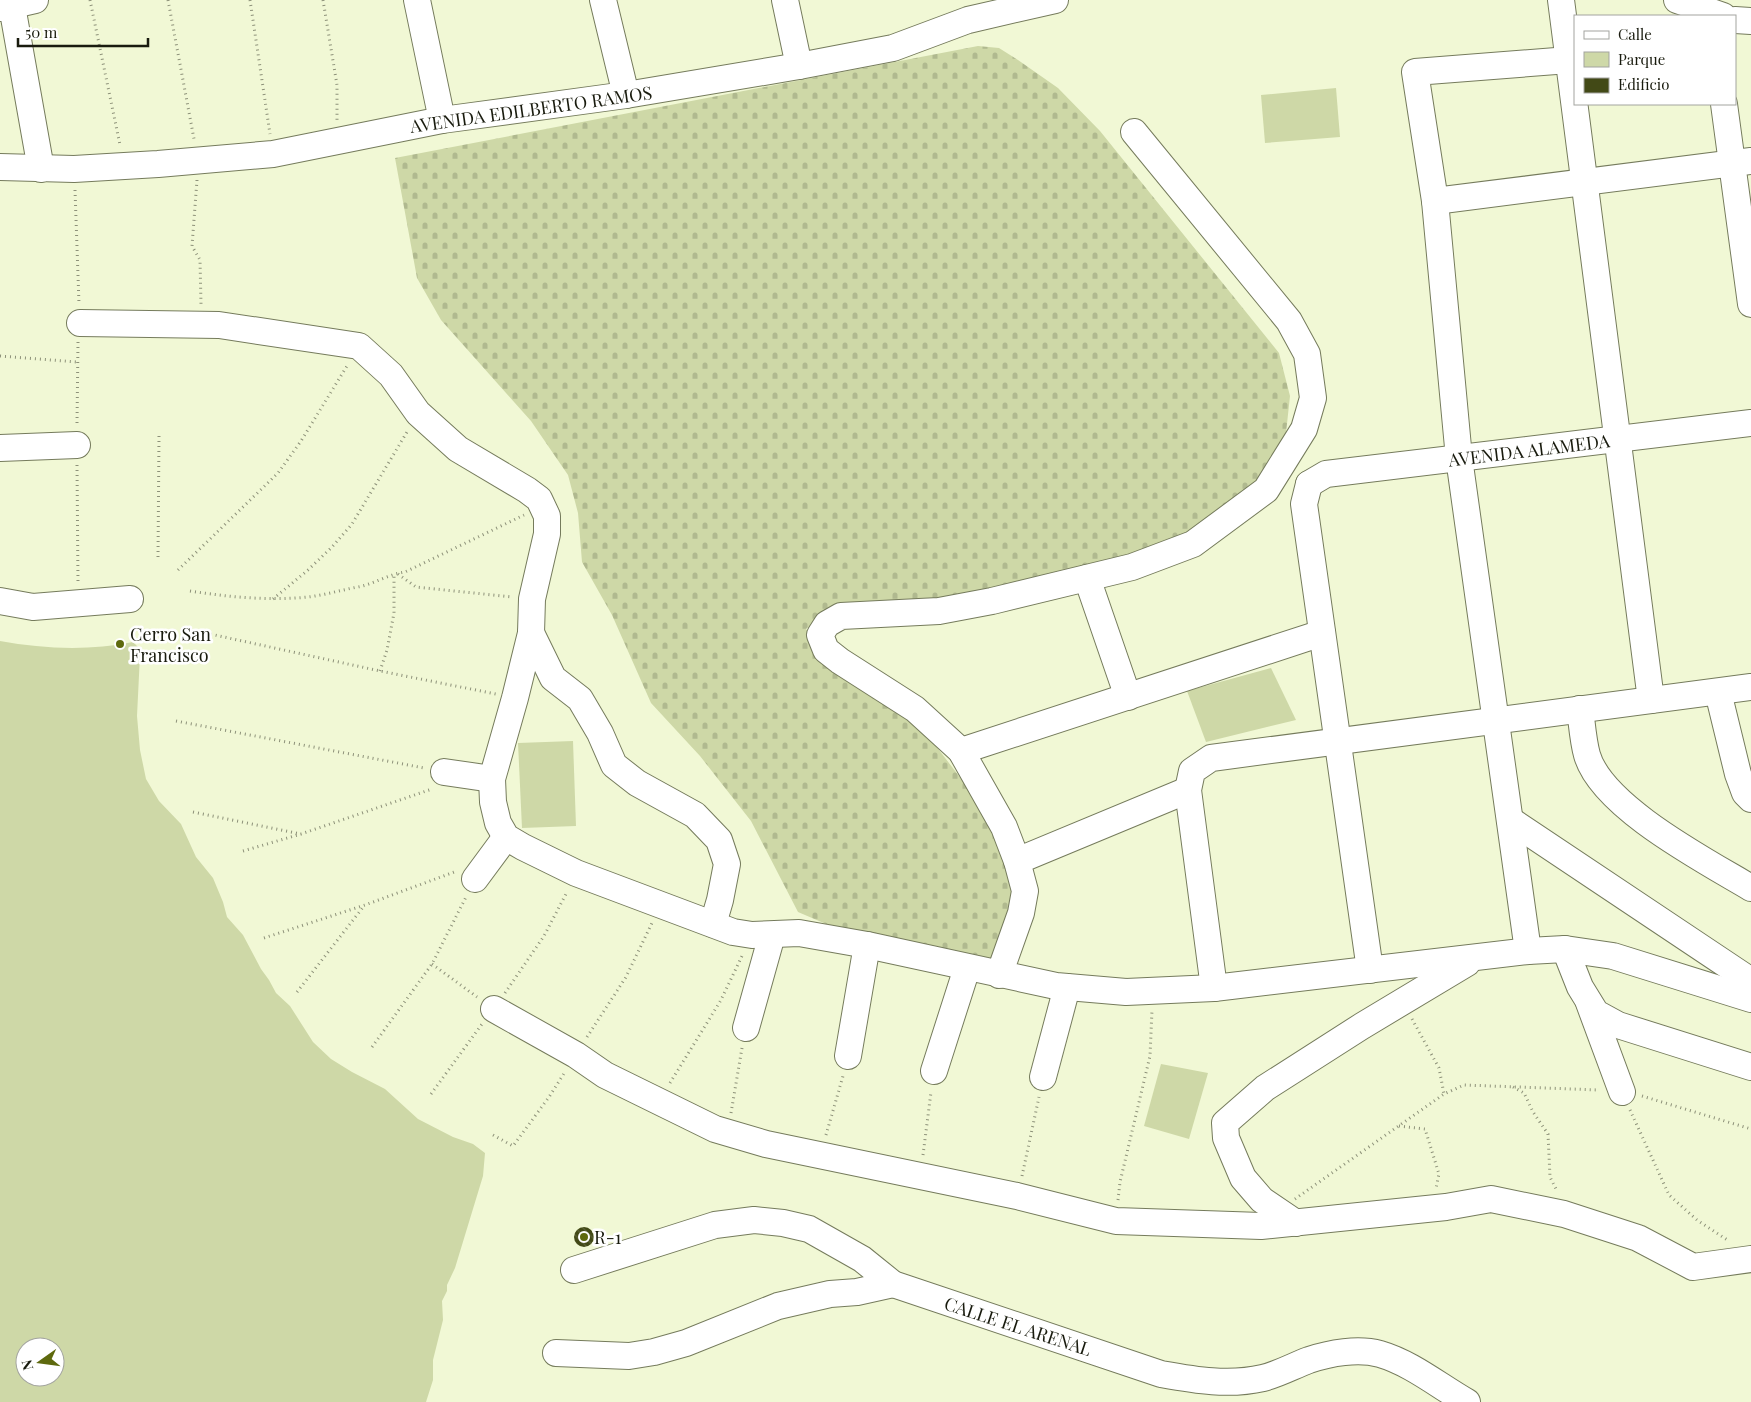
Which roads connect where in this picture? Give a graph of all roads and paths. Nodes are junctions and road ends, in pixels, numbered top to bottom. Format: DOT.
graph roads {
  1 [pos="90,0"];
  2 [pos="250,0"];
  3 [pos="324,0"];
  4 [pos="417,0"];
  5 [pos="603,0"];
  6 [pos="785,0"];
  7 [pos="1055,0"];
  8 [pos="1561,0"];
  9 [pos="1678,0"];
  10 [pos="1735,0"];
  11 [pos="16,5"];
  12 [pos="965,10"];
  13 [pos="1720,15"];
  14 [pos="1731,15"];
  15 [pos="1736,20"];
  16 [pos="1751,21"];
  17 [pos="1569,60"];
  18 [pos="799,66"];
  19 [pos="626,95"];
  20 [pos="1574,100"];
  21 [pos="1575,105"];
  22 [pos="1724,105"];
  23 [pos="442,120"];
  24 [pos="1134,132"];
  25 [pos="337,141"];
  26 [pos="273,154"];
  27 [pos="1741,162"];
  28 [pos="124,165"];
  29 [pos="0,168"];
  30 [pos="41,168"];
  31 [pos="1584,181"];
  32 [pos="1435,201"];
  33 [pos="1751,304"];
  34 [pos="80,323"];
  35 [pos="359,346"];
  36 [pos="0,356"];
  37 [pos="77,362"];
  38 [pos="418,413"];
  39 [pos="1751,423"];
  40 [pos="159,435"];
  41 [pos="1618,439"];
  42 [pos="77,445"];
  43 [pos="0,448"];
  44 [pos="1459,458"];
  45 [pos="1309,484"];
  46 [pos="1266,490"];
  47 [pos="542,506"];
  48 [pos="158,557"];
  49 [pos="178,570"];
  50 [pos="396,574"];
  51 [pos="1087,578"];
  52 [pos="78,582"];
  53 [pos="190,591"];
  54 [pos="130,599"];
  55 [pos="273,599"];
  56 [pos="532,599"];
  57 [pos="0,601"];
  58 [pos="201,632"];
  59 [pos="1322,633"];
  60 [pos="531,634"];
  61 [pos="380,671"];
  62 [pos="1751,687"];
  63 [pos="1718,692"];
  64 [pos="1128,697"];
  65 [pos="515,698"];
  66 [pos="1651,700"];
  67 [pos="1580,710"];
  68 [pos="176,720"];
  69 [pos="1495,721"];
  70 [pos="1338,741"];
  71 [pos="962,751"];
  72 [pos="444,772"];
  73 [pos="492,779"];
  74 [pos="1188,790"];
  75 [pos="1751,799"];
  76 [pos="193,812"];
  77 [pos="1510,820"];
  78 [pos="301,834"];
  79 [pos="506,837"];
  80 [pos="243,851"];
  81 [pos="1018,861"];
  82 [pos="576,873"];
  83 [pos="475,879"];
  84 [pos="1751,888"];
  85 [pos="365,905"];
  86 [pos="714,924"];
  87 [pos="762,935"];
  88 [pos="264,938"];
  89 [pos="867,945"];
  90 [pos="1565,949"];
  91 [pos="1528,951"];
  92 [pos="1476,958"];
  93 [pos="432,964"];
  94 [pos="967,968"];
  95 [pos="1370,970"];
  96 [pos="999,975"];
  97 [pos="1751,981"];
  98 [pos="1067,987"];
  99 [pos="1214,988"];
  100 [pos="1154,990"];
  101 [pos="297,992"];
  102 [pos="1587,998"];
  103 [pos="1751,999"];
  104 [pos="1403,1001"];
  105 [pos="494,1009"];
  106 [pos="746,1028"];
  107 [pos="372,1047"];
  108 [pos="848,1056"];
  109 [pos="1751,1067"];
  110 [pos="934,1071"];
  111 [pos="1043,1077"];
  112 [pos="1512,1087"];
  113 [pos="1622,1092"];
  114 [pos="431,1094"];
  115 [pos="1444,1094"];
  116 [pos="658,1101"];
  117 [pos="1399,1126"];
  118 [pos="1751,1129"];
  119 [pos="727,1133"];
  120 [pos="821,1154"];
  121 [pos="921,1175"];
  122 [pos="1018,1196"];
  123 [pos="1431,1208"];
  124 [pos="1570,1216"];
  125 [pos="1288,1217"];
  126 [pos="1116,1221"];
  127 [pos="1742,1251"];
  128 [pos="574,1270"];
  129 [pos="893,1284"];
  130 [pos="556,1353"];
  131 [pos="1467,1402"];
  1 -- 28 [label="path"];
  2 -- 26 [label="path"];
  3 -- 25 [label="path"];
  4 -- 23 [label="street"];
  5 -- 19 [label="street"];
  6 -- 18 [label="street"];
  7 -- 12 [label="street, AVENIDA EDILBERTO RAMOS"];
  8 -- 17 [label="street"];
  9 -- 13 [label="street"];
  10 -- 14 [label="street"];
  11 -- 30 [label="street"];
  12 -- 18 [label="street, AVENIDA EDILBERTO RAMOS"];
  15 -- 16 [label="street"];
  17 -- 20 [label="street"];
  17 -- 32 [label="street"];
  18 -- 19 [label="street, AVENIDA EDILBERTO RAMOS"];
  19 -- 23 [label="street, AVENIDA EDILBERTO RAMOS"];
  21 -- 31 [label="street"];
  22 -- 27 [label="street"];
  23 -- 25 [label="street, AVENIDA EDILBERTO RAMOS"];
  24 -- 46 [label="street"];
  25 -- 26 [label="street, AVENIDA EDILBERTO RAMOS"];
  26 -- 28 [label="street, AVENIDA EDILBERTO RAMOS"];
  27 -- 31 [label="street"];
  27 -- 33 [label="street"];
  28 -- 30 [label="street, AVENIDA EDILBERTO RAMOS"];
  29 -- 30 [label="street, AVENIDA EDILBERTO RAMOS"];
  31 -- 32 [label="street"];
  31 -- 41 [label="street"];
  32 -- 44 [label="street"];
  34 -- 35 [label="street"];
  34 -- 42 [label="path"];
  35 -- 38 [label="street"];
  35 -- 49 [label="path"];
  36 -- 37 [label="path"];
  38 -- 47 [label="street"];
  38 -- 55 [label="path"];
  39 -- 41 [label="street, AVENIDA ALAMEDA"];
  40 -- 48 [label="path"];
  41 -- 44 [label="street, AVENIDA ALAMEDA"];
  41 -- 66 [label="street"];
  42 -- 43 [label="street"];
  42 -- 52 [label="path"];
  44 -- 45 [label="street, AVENIDA ALAMEDA"];
  44 -- 69 [label="street"];
  45 -- 46 [label="street"];
  45 -- 59 [label="street"];
  46 -- 51 [label="street"];
  47 -- 50 [label="path"];
  47 -- 56 [label="street"];
  50 -- 55 [label="path"];
  50 -- 56 [label="path"];
  50 -- 61 [label="path"];
  51 -- 64 [label="street"];
  51 -- 71 [label="street"];
  53 -- 55 [label="path"];
  54 -- 57 [label="street"];
  56 -- 60 [label="street"];
  58 -- 61 [label="path"];
  59 -- 64 [label="street"];
  59 -- 70 [label="street"];
  60 -- 65 [label="street"];
  60 -- 86 [label="street"];
  61 -- 65 [label="path"];
  62 -- 63 [label="street"];
  63 -- 66 [label="street"];
  63 -- 75 [label="street"];
  64 -- 71 [label="street"];
  65 -- 73 [label="street"];
  66 -- 67 [label="street"];
  67 -- 69 [label="street"];
  67 -- 84 [label="street"];
  68 -- 72 [label="path"];
  69 -- 70 [label="street"];
  69 -- 77 [label="street"];
  70 -- 74 [label="street"];
  70 -- 95 [label="street"];
  71 -- 81 [label="street"];
  72 -- 73 [label="street"];
  72 -- 78 [label="path"];
  73 -- 79 [label="street"];
  74 -- 81 [label="street"];
  74 -- 99 [label="street"];
  76 -- 78 [label="path"];
  77 -- 91 [label="street"];
  77 -- 97 [label="street"];
  78 -- 80 [label="path"];
  79 -- 82 [label="street"];
  79 -- 83 [label="street"];
  81 -- 96 [label="street"];
  82 -- 86 [label="street"];
  82 -- 105 [label="path"];
  83 -- 85 [label="path"];
  83 -- 93 [label="path"];
  85 -- 88 [label="path"];
  85 -- 101 [label="path"];
  86 -- 87 [label="street"];
  87 -- 89 [label="street"];
  87 -- 106 [label="street"];
  87 -- 116 [label="path"];
  89 -- 94 [label="street"];
  89 -- 108 [label="street"];
  90 -- 91 [label="street"];
  90 -- 102 [label="street"];
  90 -- 103 [label="street"];
  91 -- 92 [label="street"];
  92 -- 95 [label="street"];
  92 -- 104 [label="street"];
  93 -- 105 [label="path"];
  93 -- 107 [label="path"];
  94 -- 96 [label="street"];
  94 -- 110 [label="street"];
  95 -- 99 [label="street"];
  96 -- 98 [label="street"];
  98 -- 100 [label="street"];
  98 -- 111 [label="street"];
  99 -- 100 [label="street"];
  100 -- 126 [label="path"];
  102 -- 109 [label="street"];
  102 -- 113 [label="street"];
  104 -- 115 [label="path"];
  104 -- 125 [label="street"];
  105 -- 114 [label="path"];
  105 -- 116 [label="street"];
  106 -- 119 [label="path"];
  108 -- 120 [label="path"];
  110 -- 121 [label="path"];
  111 -- 122 [label="path"];
  112 -- 113 [label="path"];
  112 -- 115 [label="path"];
  112 -- 124 [label="path"];
  113 -- 118 [label="path"];
  113 -- 127 [label="path"];
  115 -- 117 [label="path"];
  116 -- 119 [label="street"];
  117 -- 123 [label="path"];
  117 -- 125 [label="path"];
  119 -- 120 [label="street"];
  120 -- 121 [label="street"];
  121 -- 122 [label="street"];
  122 -- 126 [label="street"];
  123 -- 124 [label="street"];
  123 -- 125 [label="street"];
  124 -- 127 [label="street"];
  125 -- 126 [label="street"];
  128 -- 129 [label="street, CALLE EL ARENAL"];
  129 -- 130 [label="street"];
  129 -- 131 [label="street, CALLE EL ARENAL"];
}
